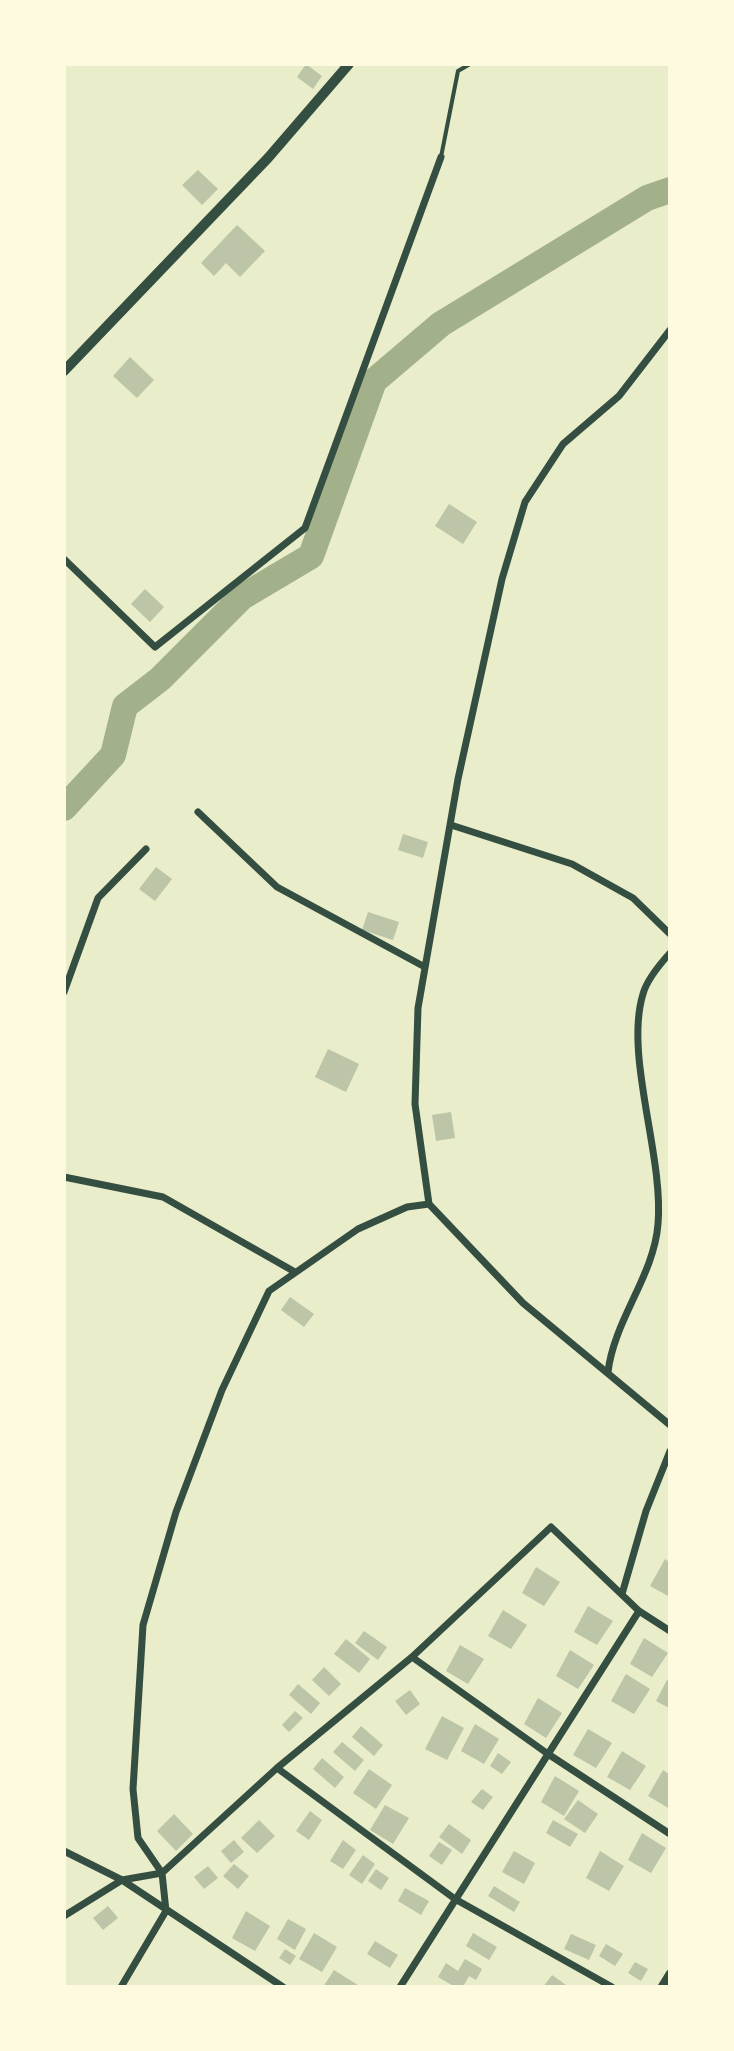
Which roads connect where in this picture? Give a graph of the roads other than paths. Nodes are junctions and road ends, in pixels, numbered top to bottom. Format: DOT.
graph roads {
  1 [pos="349,64"];
  2 [pos="470,64"];
  3 [pos="441,157"];
  4 [pos="670,330"];
  5 [pos="64,371"];
  6 [pos="64,559"];
  7 [pos="198,812"];
  8 [pos="451,825"];
  9 [pos="146,849"];
  10 [pos="670,934"];
  11 [pos="670,953"];
  12 [pos="423,966"];
  13 [pos="64,992"];
  14 [pos="64,1177"];
  15 [pos="429,1204"];
  16 [pos="295,1272"];
  17 [pos="608,1372"];
  18 [pos="670,1425"];
  19 [pos="670,1451"];
  20 [pos="622,1594"];
  21 [pos="639,1611"];
  22 [pos="670,1631"];
  23 [pos="412,1657"];
  24 [pos="548,1754"];
  25 [pos="277,1768"];
  26 [pos="670,1834"];
  27 [pos="64,1851"];
  28 [pos="162,1873"];
  29 [pos="122,1880"];
  30 [pos="455,1899"];
  31 [pos="166,1911"];
  32 [pos="64,1916"];
  33 [pos="670,1974"];
  34 [pos="121,1987"];
  35 [pos="283,1987"];
  36 [pos="400,1987"];
  37 [pos="612,1987"];
  38 [pos="662,1987"];
  1 -- 5 [label="main road"];
  2 -- 3 [label="lane"];
  3 -- 6 [label="street"];
  4 -- 8 [label="street"];
  7 -- 12 [label="street"];
  8 -- 10 [label="street"];
  8 -- 12 [label="street"];
  9 -- 13 [label="street"];
  11 -- 17 [label="street"];
  12 -- 15 [label="street"];
  14 -- 16 [label="street"];
  15 -- 16 [label="street"];
  15 -- 17 [label="street"];
  16 -- 28 [label="street"];
  17 -- 18 [label="street"];
  19 -- 20 [label="street"];
  20 -- 21 [label="street"];
  20 -- 23 [label="street"];
  21 -- 22 [label="street"];
  21 -- 24 [label="street"];
  23 -- 24 [label="street"];
  23 -- 25 [label="street"];
  24 -- 26 [label="street"];
  24 -- 30 [label="street"];
  25 -- 28 [label="street"];
  25 -- 30 [label="street"];
  27 -- 29 [label="street"];
  28 -- 29 [label="street"];
  28 -- 31 [label="street"];
  29 -- 31 [label="street"];
  29 -- 32 [label="street"];
  30 -- 36 [label="street"];
  30 -- 37 [label="street"];
  31 -- 34 [label="street"];
  31 -- 35 [label="street"];
  33 -- 38 [label="street"];
}
